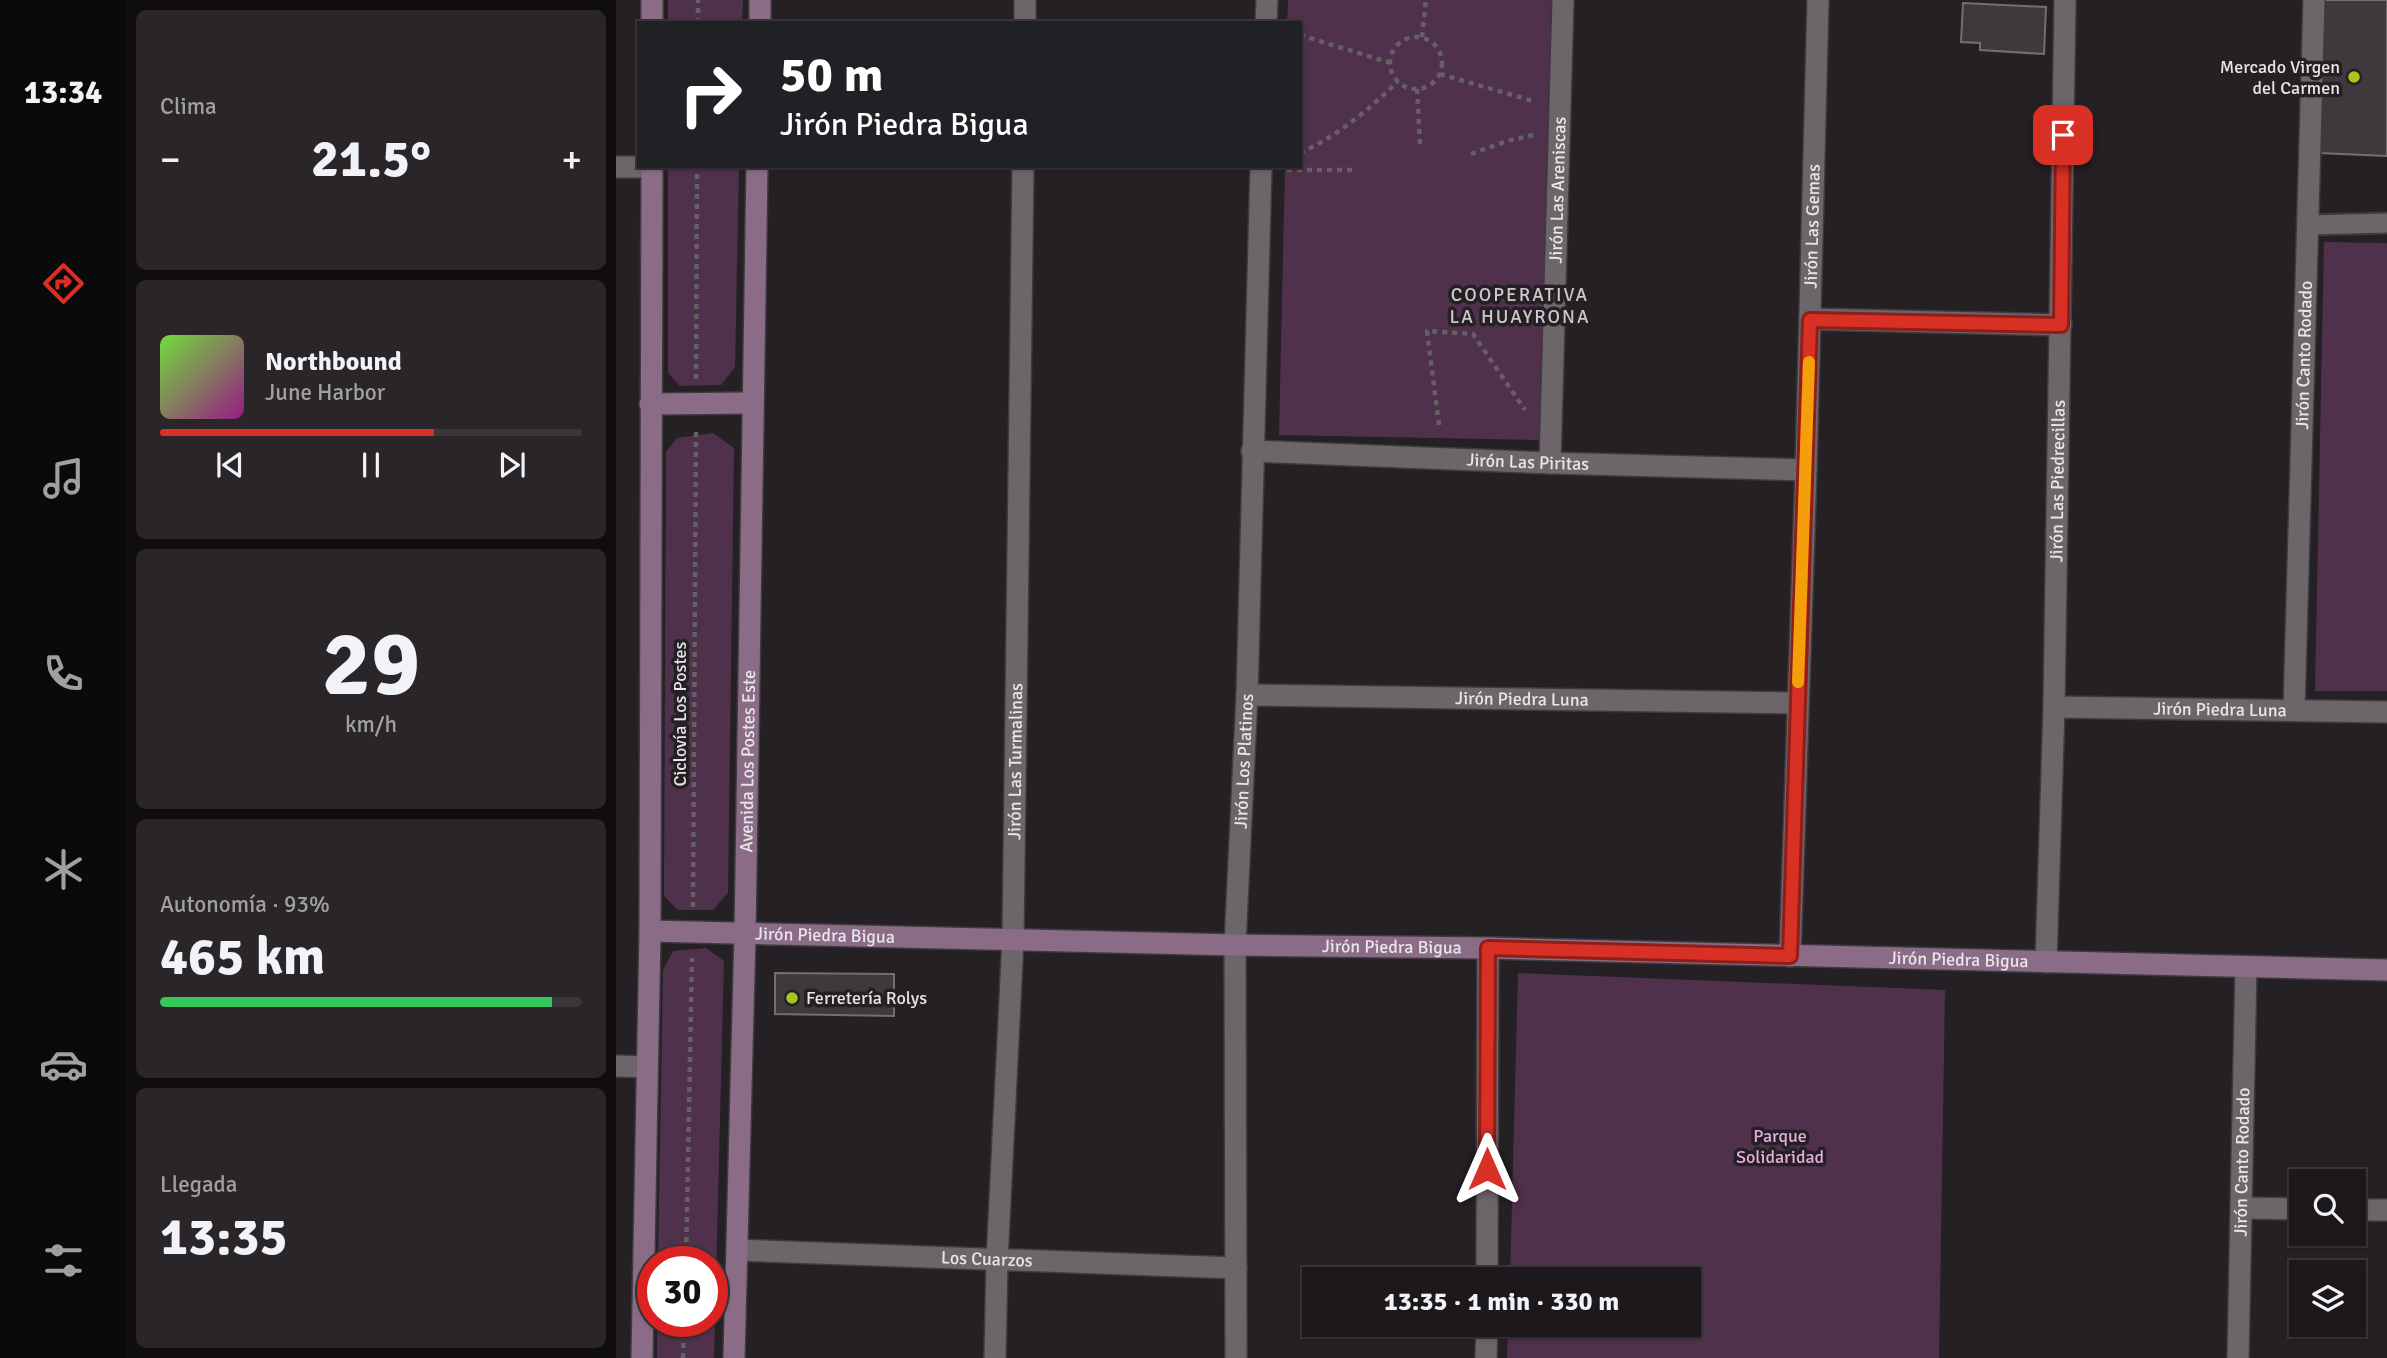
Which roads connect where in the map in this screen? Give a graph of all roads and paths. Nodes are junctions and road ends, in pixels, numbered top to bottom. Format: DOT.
graph roads {
  1 [pos="652,0"];
  2 [pos="698,0"];
  3 [pos="760,0"];
  4 [pos="1025,0"];
  5 [pos="1267,0"];
  6 [pos="1426,0"];
  7 [pos="1563,0"];
  8 [pos="1818,0"];
  9 [pos="2065,0"];
  10 [pos="2314,0"];
  11 [pos="652,21"];
  12 [pos="698,21"];
  13 [pos="760,21"];
  14 [pos="1025,21"];
  15 [pos="1266,21"];
  16 [pos="1302,36"];
  17 [pos="1422,37"];
  18 [pos="1391,63"];
  19 [pos="1440,74"];
  20 [pos="1398,81"];
  21 [pos="1417,89"];
  22 [pos="1544,105"];
  23 [pos="1544,133"];
  24 [pos="1420,144"];
  25 [pos="1302,152"];
  26 [pos="1471,154"];
  27 [pos="616,166"];
  28 [pos="637,167"];
  29 [pos="652,168"];
  30 [pos="697,168"];
  31 [pos="757,168"];
  32 [pos="1023,168"];
  33 [pos="1261,168"];
  34 [pos="1287,170"];
  35 [pos="1356,170"];
  36 [pos="2387,223"];
  37 [pos="2309,225"];
  38 [pos="1810,320"];
  39 [pos="2061,325"];
  40 [pos="752,402"];
  41 [pos="650,404"];
  42 [pos="696,404"];
  43 [pos="1528,414"];
  44 [pos="1439,425"];
  45 [pos="1252,451"];
  46 [pos="1550,463"];
  47 [pos="1806,470"];
  48 [pos="1247,695"];
  49 [pos="1798,703"];
  50 [pos="2054,707"];
  51 [pos="2294,710"];
  52 [pos="2387,712"];
  53 [pos="650,931"];
  54 [pos="693,933"];
  55 [pos="745,934"];
  56 [pos="1013,939"];
  57 [pos="1235,945"];
  58 [pos="1488,948"];
  59 [pos="1790,956"];
  60 [pos="2046,962"];
  61 [pos="2246,967"];
  62 [pos="2387,970"];
  63 [pos="616,1066"];
  64 [pos="647,1067"];
  65 [pos="2242,1208"];
  66 [pos="2289,1209"];
  67 [pos="2366,1210"];
  68 [pos="2387,1210"];
  69 [pos="685,1246"];
  70 [pos="737,1250"];
  71 [pos="997,1261"];
  72 [pos="1487,1267"];
  73 [pos="1236,1268"];
  74 [pos="684,1337"];
  75 [pos="1487,1337"];
  76 [pos="642,1358"];
  77 [pos="683,1358"];
  78 [pos="734,1358"];
  79 [pos="995,1358"];
  80 [pos="1236,1358"];
  81 [pos="1486,1358"];
  82 [pos="2238,1358"];
  1 -- 11 [label="main road"];
  2 -- 12 [label="path"];
  3 -- 13 [label="main road"];
  4 -- 14 [label="street"];
  5 -- 15 [label="street"];
  6 -- 17 [label="path"];
  7 -- 46 [label="street, Jirón Las Areniscas"];
  8 -- 38 [label="street, Jirón Las Gemas"];
  9 -- 39 [label="street, Jirón Las Piedrecillas"];
  10 -- 37 [label="street, Jirón Canto Rodado"];
  16 -- 18 [label="path"];
  17 -- 18 [label="path"];
  17 -- 19 [label="path"];
  18 -- 20 [label="path"];
  19 -- 21 [label="path"];
  19 -- 22 [label="path"];
  20 -- 21 [label="path"];
  20 -- 25 [label="path"];
  21 -- 24 [label="path"];
  23 -- 26 [label="path"];
  27 -- 28 [label="street"];
  29 -- 41 [label="main road"];
  30 -- 42 [label="path, Ciclovía Los Postes"];
  31 -- 40 [label="main road, Avenida Los Postes Este"];
  32 -- 56 [label="street, Jirón Las Turmalinas"];
  33 -- 45 [label="street, Jirón Los Platinos"];
  34 -- 35 [label="path"];
  36 -- 37 [label="lane"];
  37 -- 51 [label="street, Jirón Canto Rodado"];
  38 -- 39 [label="street"];
  38 -- 47 [label="street, Jirón Las Gemas"];
  39 -- 50 [label="street, Jirón Las Piedrecillas"];
  40 -- 42 [label="main road"];
  40 -- 55 [label="main road, Avenida Los Postes Este"];
  41 -- 42 [label="main road"];
  41 -- 53 [label="main road"];
  42 -- 54 [label="path, Ciclovía Los Postes"];
  43 -- 44 [label="path"];
  45 -- 46 [label="street, Jirón Las Piritas"];
  45 -- 48 [label="street, Jirón Los Platinos"];
  46 -- 47 [label="street, Jirón Las Piritas"];
  47 -- 49 [label="street, Jirón Las Gemas"];
  48 -- 49 [label="street, Jirón Piedra Luna"];
  48 -- 57 [label="street, Jirón Los Platinos"];
  49 -- 59 [label="street, Jirón Las Gemas"];
  50 -- 51 [label="street, Jirón Piedra Luna"];
  50 -- 60 [label="street, Jirón Las Piedrecillas"];
  51 -- 52 [label="street, Jirón Piedra Luna"];
  53 -- 54 [label="main road, Jirón Piedra Bigua"];
  53 -- 64 [label="main road"];
  54 -- 55 [label="main road, Jirón Piedra Bigua"];
  54 -- 69 [label="path, Ciclovía Los Postes"];
  55 -- 56 [label="main road, Jirón Piedra Bigua"];
  55 -- 70 [label="main road, Avenida Los Postes Este"];
  56 -- 57 [label="main road, Jirón Piedra Bigua"];
  56 -- 71 [label="street, Jirón Las Turmalinas"];
  57 -- 58 [label="main road, Jirón Piedra Bigua"];
  57 -- 73 [label="street, Jirón Los Platinos"];
  58 -- 59 [label="main road, Jirón Piedra Bigua"];
  58 -- 72 [label="street"];
  59 -- 60 [label="main road, Jirón Piedra Bigua"];
  60 -- 61 [label="main road, Jirón Piedra Bigua"];
  61 -- 62 [label="main road, Jirón Piedra Bigua"];
  61 -- 65 [label="street, Jirón Canto Rodado"];
  63 -- 64 [label="street"];
  64 -- 76 [label="main road"];
  65 -- 66 [label="street"];
  65 -- 82 [label="street, Jirón Canto Rodado"];
  67 -- 68 [label="street"];
  70 -- 71 [label="street, Los Cuarzos"];
  70 -- 78 [label="main road, Avenida Los Postes Este"];
  71 -- 73 [label="street, Los Cuarzos"];
  71 -- 79 [label="street, Jirón Las Turmalinas"];
  73 -- 80 [label="street, Jirón Los Platinos"];
  74 -- 77 [label="path"];
  75 -- 81 [label="street"];
}
